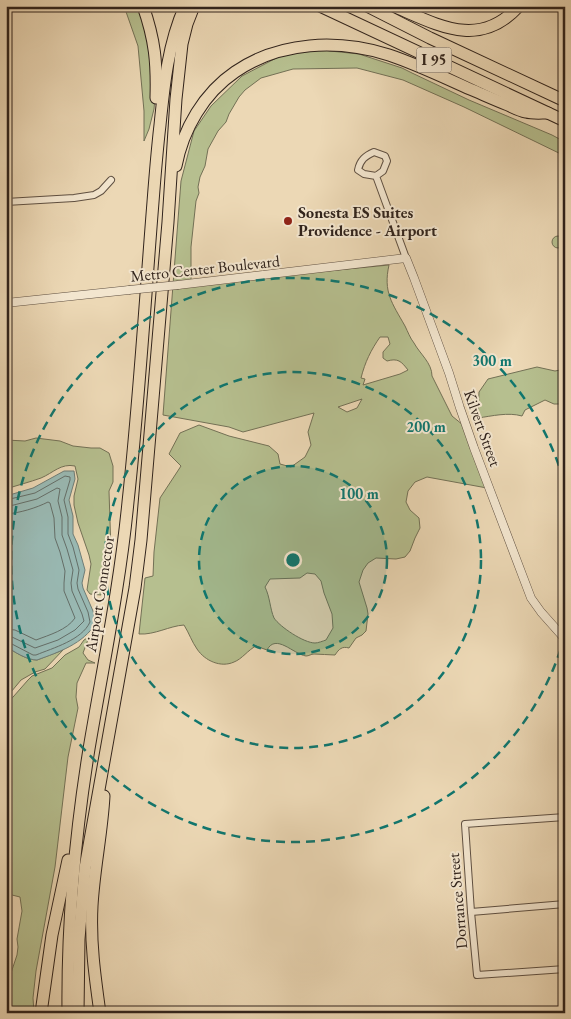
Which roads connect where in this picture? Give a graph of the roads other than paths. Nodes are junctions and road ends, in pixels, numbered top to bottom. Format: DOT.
graph roads {
  1 [pos="143,6"];
  2 [pos="185,6"];
  3 [pos="194,6"];
  4 [pos="320,6"];
  5 [pos="367,6"];
  6 [pos="393,6"];
  7 [pos="519,6"];
  8 [pos="565,101"];
  9 [pos="548,113"];
  10 [pos="565,121"];
  11 [pos="376,176"];
  12 [pos="155,179"];
  13 [pos="111,180"];
  14 [pos="6,202"];
  15 [pos="168,222"];
  16 [pos="406,258"];
  17 [pos="6,303"];
  18 [pos="565,639"];
  19 [pos="106,751"];
  20 [pos="82,797"];
  21 [pos="565,817"];
  22 [pos="565,904"];
  23 [pos="471,912"];
  24 [pos="565,968"];
  25 [pos="41,1013"];
  26 [pos="68,1013"];
  27 [pos="78,1013"];
  28 [pos="100,1013"];
  1 -- 12 [label="highway"];
  2 -- 12 [label="highway"];
  3 -- 15 [label="highway"];
  4 -- 9 [label="highway, I 95"];
  5 -- 8 [label="highway, I 95"];
  6 -- 7 [label="highway"];
  9 -- 10 [label="highway, I 95"];
  9 -- 15 [label="highway"];
  11 -- 11 [label="street"];
  11 -- 16 [label="street, Kilvert Street"];
  12 -- 20 [label="highway, Airport Connector"];
  13 -- 14 [label="street"];
  15 -- 19 [label="highway, Airport Connector"];
  16 -- 17 [label="street, Metro Center Boulevard, bridge"];
  16 -- 18 [label="street, Kilvert Street"];
  19 -- 27 [label="highway, Airport Connector"];
  19 -- 28 [label="highway"];
  20 -- 25 [label="highway"];
  20 -- 26 [label="highway, Airport Connector"];
  21 -- 23 [label="street, Dorrance Street"];
  22 -- 23 [label="street"];
  23 -- 24 [label="street, Dorrance Street"];
}
